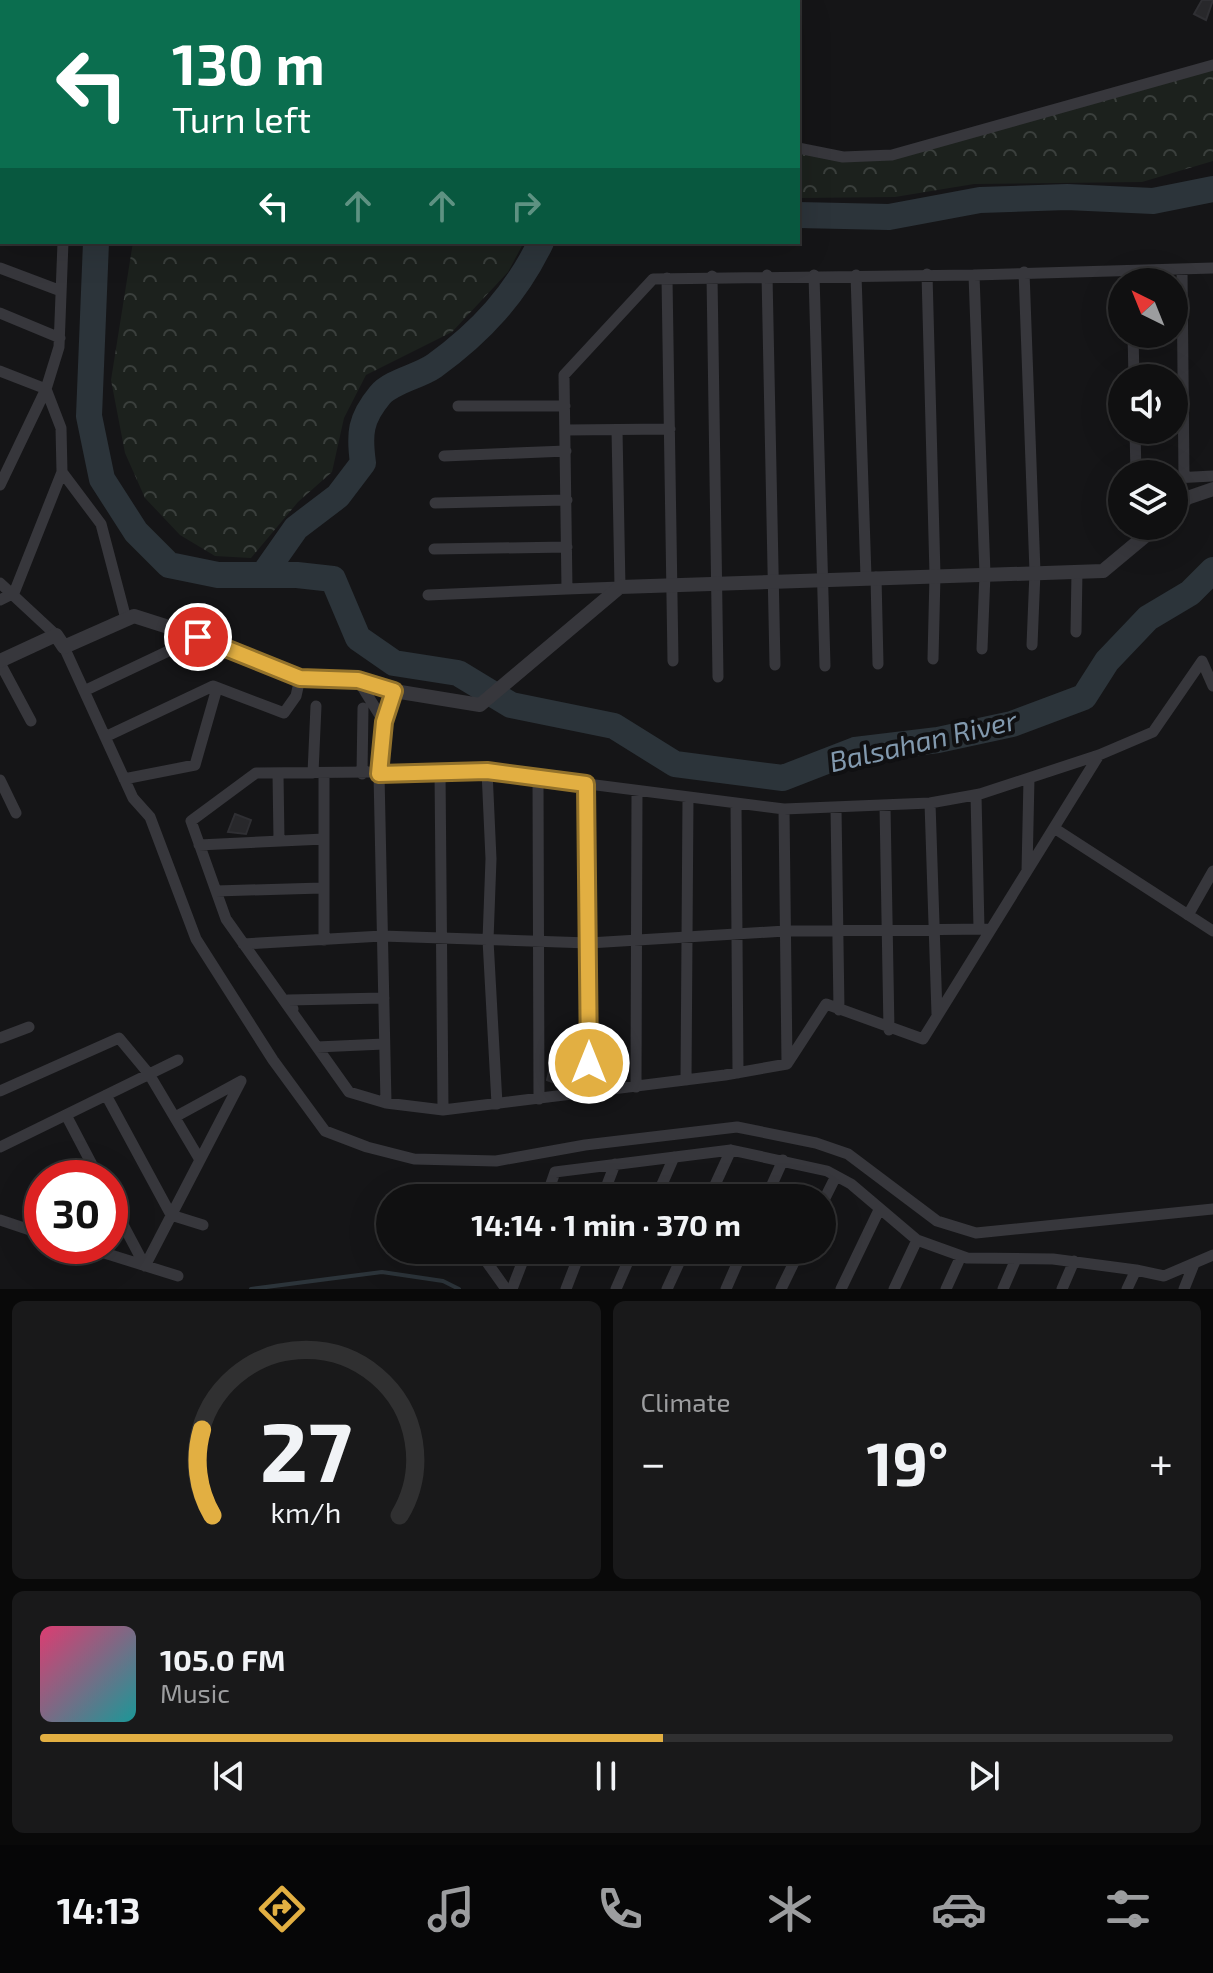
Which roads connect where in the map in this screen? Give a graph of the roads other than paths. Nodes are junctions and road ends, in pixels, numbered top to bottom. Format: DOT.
graph roads {
  1 [pos="1213,65"];
  2 [pos="800,148"];
  3 [pos="63,244"];
  4 [pos="0,268"];
  5 [pos="1213,268"];
  6 [pos="1188,269"];
  7 [pos="1024,272"];
  8 [pos="927,274"];
  9 [pos="767,275"];
  10 [pos="814,275"];
  11 [pos="856,275"];
  12 [pos="974,275"];
  13 [pos="1108,275"];
  14 [pos="712,276"];
  15 [pos="667,278"];
  16 [pos="61,291"];
  17 [pos="0,313"];
  18 [pos="60,338"];
  19 [pos="1181,348"];
  20 [pos="0,371"];
  21 [pos="46,389"];
  22 [pos="458,406"];
  23 [pos="565,406"];
  24 [pos="670,429"];
  25 [pos="566,430"];
  26 [pos="617,430"];
  27 [pos="566,451"];
  28 [pos="444,456"];
  29 [pos="1179,460"];
  30 [pos="62,472"];
  31 [pos="1213,476"];
  32 [pos="1188,477"];
  33 [pos="0,485"];
  34 [pos="1213,489"];
  35 [pos="1188,498"];
  36 [pos="567,500"];
  37 [pos="435,503"];
  38 [pos="1138,540"];
  39 [pos="1141,540"];
  40 [pos="1138,543"];
  41 [pos="567,547"];
  42 [pos="434,549"];
  43 [pos="1077,571"];
  44 [pos="1035,572"];
  45 [pos="985,574"];
  46 [pos="935,575"];
  47 [pos="871,577"];
  48 [pos="822,579"];
  49 [pos="772,581"];
  50 [pos="0,583"];
  51 [pos="718,584"];
  52 [pos="673,585"];
  53 [pos="620,587"];
  54 [pos="567,589"];
  55 [pos="14,593"];
  56 [pos="428,595"];
  57 [pos="0,600"];
  58 [pos="126,619"];
  59 [pos="1076,632"];
  60 [pos="198,637"];
  61 [pos="60,641"];
  62 [pos="1032,645"];
  63 [pos="982,649"];
  64 [pos="933,659"];
  65 [pos="673,661"];
  66 [pos="0,662"];
  67 [pos="878,664"];
  68 [pos="775,665"];
  69 [pos="825,666"];
  70 [pos="718,677"];
  71 [pos="300,678"];
  72 [pos="358,680"];
  73 [pos="1213,686"];
  74 [pos="217,688"];
  75 [pos="84,691"];
  76 [pos="394,691"];
  77 [pos="316,706"];
  78 [pos="363,708"];
  79 [pos="31,721"];
  80 [pos="384,722"];
  81 [pos="105,737"];
  82 [pos="1099,755"];
  83 [pos="440,770"];
  84 [pos="487,771"];
  85 [pos="278,774"];
  86 [pos="319,774"];
  87 [pos="362,774"];
  88 [pos="379,774"];
  89 [pos="1029,778"];
  90 [pos="124,779"];
  91 [pos="538,779"];
  92 [pos="0,780"];
  93 [pos="586,784"];
  94 [pos="637,791"];
  95 [pos="976,795"];
  96 [pos="688,797"];
  97 [pos="736,803"];
  98 [pos="930,803"];
  99 [pos="885,806"];
  100 [pos="836,808"];
  101 [pos="784,809"];
  102 [pos="16,813"];
  103 [pos="1054,828"];
  104 [pos="324,839"];
  105 [pos="279,840"];
  106 [pos="199,845"];
  107 [pos="1027,871"];
  108 [pos="1213,871"];
  109 [pos="322,888"];
  110 [pos="216,891"];
  111 [pos="1188,915"];
  112 [pos="888,928"];
  113 [pos="935,928"];
  114 [pos="838,929"];
  115 [pos="985,929"];
  116 [pos="785,931"];
  117 [pos="1213,931"];
  118 [pos="739,934"];
  119 [pos="382,936"];
  120 [pos="689,937"];
  121 [pos="442,938"];
  122 [pos="324,940"];
  123 [pos="488,940"];
  124 [pos="638,940"];
  125 [pos="539,941"];
  126 [pos="589,943"];
  127 [pos="243,944"];
  128 [pos="384,998"];
  129 [pos="839,1010"];
  130 [pos="937,1016"];
  131 [pos="29,1027"];
  132 [pos="889,1030"];
  133 [pos="0,1038"];
  134 [pos="384,1044"];
  135 [pos="317,1047"];
  136 [pos="178,1060"];
  137 [pos="787,1064"];
  138 [pos="738,1073"];
  139 [pos="149,1074"];
  140 [pos="686,1080"];
  141 [pos="636,1087"];
  142 [pos="0,1091"];
  143 [pos="589,1093"];
  144 [pos="106,1095"];
  145 [pos="539,1099"];
  146 [pos="386,1103"];
  147 [pos="497,1104"];
  148 [pos="443,1110"];
  149 [pos="66,1115"];
  150 [pos="175,1117"];
  151 [pos="0,1147"];
  152 [pos="731,1150"];
  153 [pos="674,1157"];
  154 [pos="90,1160"];
  155 [pos="200,1160"];
  156 [pos="783,1160"];
  157 [pos="615,1164"];
  158 [pos="836,1176"];
  159 [pos="551,1184"];
  160 [pos="607,1184"];
  161 [pos="662,1184"];
  162 [pos="715,1184"];
  163 [pos="772,1184"];
  164 [pos="832,1184"];
  165 [pos="1213,1209"];
  166 [pos="879,1210"];
  167 [pos="171,1215"];
  168 [pos="0,1220"];
  169 [pos="203,1225"];
  170 [pos="24,1228"];
  171 [pos="128,1234"];
  172 [pos="917,1240"];
  173 [pos="1213,1255"];
  174 [pos="961,1256"];
  175 [pos="1016,1259"];
  176 [pos="128,1261"];
  177 [pos="1074,1261"];
  178 [pos="489,1264"];
  179 [pos="521,1264"];
  180 [pos="576,1264"];
  181 [pos="627,1264"];
  182 [pos="679,1264"];
  183 [pos="737,1264"];
  184 [pos="793,1264"];
  185 [pos="1194,1264"];
  186 [pos="145,1266"];
  187 [pos="1136,1270"];
  188 [pos="178,1276"];
  189 [pos="509,1289"];
  190 [pos="566,1289"];
  191 [pos="616,1289"];
  192 [pos="667,1289"];
  193 [pos="726,1289"];
  194 [pos="781,1289"];
  195 [pos="841,1289"];
  196 [pos="894,1289"];
  197 [pos="946,1289"];
  198 [pos="1003,1289"];
  199 [pos="1062,1289"];
  200 [pos="1127,1289"];
  201 [pos="1184,1289"];
  1 -- 2 [label="street"];
  3 -- 16 [label="street"];
  4 -- 16 [label="street"];
  5 -- 6 [label="street"];
  7 -- 12 [label="street"];
  7 -- 13 [label="street"];
  7 -- 44 [label="street"];
  8 -- 11 [label="street"];
  8 -- 12 [label="street"];
  8 -- 46 [label="street"];
  9 -- 10 [label="street"];
  9 -- 14 [label="street"];
  9 -- 49 [label="street"];
  10 -- 11 [label="street"];
  10 -- 48 [label="street"];
  11 -- 47 [label="street"];
  12 -- 45 [label="street"];
  14 -- 15 [label="street"];
  14 -- 51 [label="street"];
  15 -- 23 [label="street"];
  15 -- 24 [label="street"];
  16 -- 18 [label="street"];
  17 -- 18 [label="street"];
  18 -- 21 [label="street"];
  19 -- 29 [label="street"];
  20 -- 21 [label="street"];
  21 -- 30 [label="street"];
  21 -- 33 [label="street"];
  22 -- 23 [label="street"];
  23 -- 25 [label="street"];
  24 -- 26 [label="street"];
  24 -- 52 [label="street"];
  25 -- 26 [label="street"];
  25 -- 27 [label="street"];
  26 -- 53 [label="street"];
  27 -- 28 [label="street"];
  27 -- 36 [label="street"];
  30 -- 55 [label="street"];
  30 -- 58 [label="street"];
  31 -- 32 [label="street"];
  34 -- 35 [label="street"];
  36 -- 37 [label="street"];
  36 -- 41 [label="street"];
  38 -- 40 [label="street"];
  39 -- 40 [label="street"];
  40 -- 43 [label="street"];
  41 -- 42 [label="street"];
  41 -- 54 [label="street"];
  43 -- 44 [label="street"];
  43 -- 59 [label="street"];
  44 -- 45 [label="street"];
  44 -- 62 [label="street"];
  45 -- 46 [label="street"];
  45 -- 63 [label="street"];
  46 -- 47 [label="street"];
  46 -- 64 [label="street"];
  47 -- 48 [label="street"];
  47 -- 67 [label="street"];
  48 -- 49 [label="street"];
  48 -- 69 [label="street"];
  49 -- 51 [label="street"];
  49 -- 68 [label="street"];
  50 -- 55 [label="street"];
  51 -- 52 [label="street"];
  51 -- 70 [label="street"];
  52 -- 53 [label="street"];
  52 -- 65 [label="street"];
  53 -- 54 [label="street"];
  53 -- 76 [label="street"];
  54 -- 56 [label="street"];
  55 -- 57 [label="street"];
  55 -- 61 [label="street"];
  58 -- 60 [label="street"];
  58 -- 61 [label="street"];
  60 -- 71 [label="street"];
  60 -- 75 [label="street"];
  61 -- 66 [label="street"];
  61 -- 75 [label="street"];
  66 -- 79 [label="street"];
  71 -- 72 [label="street"];
  71 -- 74 [label="street"];
  72 -- 76 [label="street"];
  72 -- 80 [label="street"];
  73 -- 82 [label="street"];
  74 -- 81 [label="street"];
  74 -- 90 [label="street"];
  75 -- 81 [label="street"];
  76 -- 80 [label="street"];
  77 -- 86 [label="street"];
  78 -- 87 [label="street"];
  80 -- 88 [label="street"];
  81 -- 90 [label="street"];
  82 -- 89 [label="street"];
  82 -- 103 [label="street"];
  83 -- 84 [label="street"];
  83 -- 88 [label="street"];
  83 -- 121 [label="street"];
  84 -- 91 [label="street"];
  84 -- 123 [label="street"];
  85 -- 86 [label="street"];
  85 -- 105 [label="street"];
  85 -- 106 [label="street"];
  86 -- 87 [label="street"];
  86 -- 104 [label="street"];
  87 -- 88 [label="street"];
  88 -- 119 [label="street"];
  89 -- 95 [label="street"];
  89 -- 107 [label="street"];
  90 -- 165 [label="street"];
  91 -- 93 [label="street"];
  91 -- 125 [label="street"];
  92 -- 102 [label="street"];
  93 -- 94 [label="street"];
  93 -- 126 [label="street"];
  94 -- 96 [label="street"];
  94 -- 124 [label="street"];
  95 -- 98 [label="street"];
  95 -- 115 [label="street"];
  96 -- 97 [label="street"];
  96 -- 120 [label="street"];
  97 -- 101 [label="street"];
  97 -- 118 [label="street"];
  98 -- 99 [label="street"];
  98 -- 113 [label="street"];
  99 -- 100 [label="street"];
  99 -- 112 [label="street"];
  100 -- 101 [label="street"];
  100 -- 114 [label="street"];
  101 -- 116 [label="street"];
  103 -- 107 [label="street"];
  103 -- 111 [label="street"];
  104 -- 105 [label="street"];
  104 -- 109 [label="street"];
  105 -- 106 [label="street"];
  106 -- 110 [label="street"];
  107 -- 115 [label="street"];
  108 -- 111 [label="street"];
  109 -- 110 [label="street"];
  109 -- 122 [label="street"];
  110 -- 127 [label="street"];
  111 -- 117 [label="street"];
  112 -- 113 [label="street"];
  112 -- 114 [label="street"];
  112 -- 132 [label="street"];
  113 -- 115 [label="street"];
  113 -- 130 [label="street"];
  114 -- 116 [label="street"];
  114 -- 129 [label="street"];
  115 -- 130 [label="street"];
  116 -- 118 [label="street"];
  116 -- 137 [label="street"];
  118 -- 120 [label="street"];
  118 -- 138 [label="street"];
  119 -- 121 [label="street"];
  119 -- 122 [label="street"];
  119 -- 128 [label="street"];
  120 -- 124 [label="street"];
  120 -- 140 [label="street"];
  121 -- 123 [label="street"];
  121 -- 148 [label="street"];
  122 -- 127 [label="street"];
  123 -- 125 [label="street"];
  123 -- 147 [label="street"];
  124 -- 126 [label="street"];
  124 -- 141 [label="street"];
  125 -- 126 [label="street"];
  125 -- 145 [label="street"];
  126 -- 143 [label="street"];
  127 -- 135 [label="street"];
  128 -- 134 [label="street"];
  128 -- 135 [label="street"];
  129 -- 132 [label="street"];
  129 -- 137 [label="street"];
  130 -- 132 [label="street"];
  131 -- 133 [label="street"];
  134 -- 135 [label="street"];
  134 -- 146 [label="street"];
  135 -- 146 [label="street"];
  136 -- 139 [label="street"];
  137 -- 138 [label="street"];
  138 -- 140 [label="street"];
  139 -- 142 [label="street"];
  139 -- 144 [label="street"];
  139 -- 150 [label="street"];
  140 -- 141 [label="street"];
  141 -- 143 [label="street"];
  143 -- 145 [label="street"];
  144 -- 149 [label="street"];
  144 -- 167 [label="street"];
  145 -- 147 [label="street"];
  146 -- 148 [label="street"];
  147 -- 148 [label="street"];
  149 -- 151 [label="street"];
  149 -- 154 [label="street"];
  150 -- 155 [label="street"];
  150 -- 155 [label="street"];
  152 -- 153 [label="street"];
  152 -- 156 [label="street"];
  152 -- 162 [label="street"];
  153 -- 157 [label="street"];
  153 -- 161 [label="street"];
  155 -- 167 [label="street"];
  156 -- 158 [label="street"];
  156 -- 163 [label="street"];
  157 -- 159 [label="street"];
  157 -- 160 [label="street"];
  158 -- 164 [label="street"];
  158 -- 166 [label="street"];
  166 -- 172 [label="street"];
  166 -- 195 [label="street"];
  167 -- 169 [label="street"];
  167 -- 186 [label="street"];
  168 -- 170 [label="street"];
  171 -- 186 [label="street"];
  172 -- 174 [label="street"];
  172 -- 196 [label="street"];
  173 -- 185 [label="street"];
  174 -- 175 [label="street"];
  174 -- 197 [label="street"];
  175 -- 177 [label="street"];
  175 -- 198 [label="street"];
  176 -- 186 [label="street"];
  177 -- 187 [label="street"];
  177 -- 199 [label="street"];
  178 -- 189 [label="street"];
  179 -- 189 [label="street"];
  180 -- 190 [label="street"];
  181 -- 191 [label="street"];
  182 -- 192 [label="street"];
  183 -- 193 [label="street"];
  184 -- 194 [label="street"];
  185 -- 187 [label="street"];
  185 -- 201 [label="street"];
  186 -- 188 [label="street"];
  187 -- 200 [label="street"];
}
